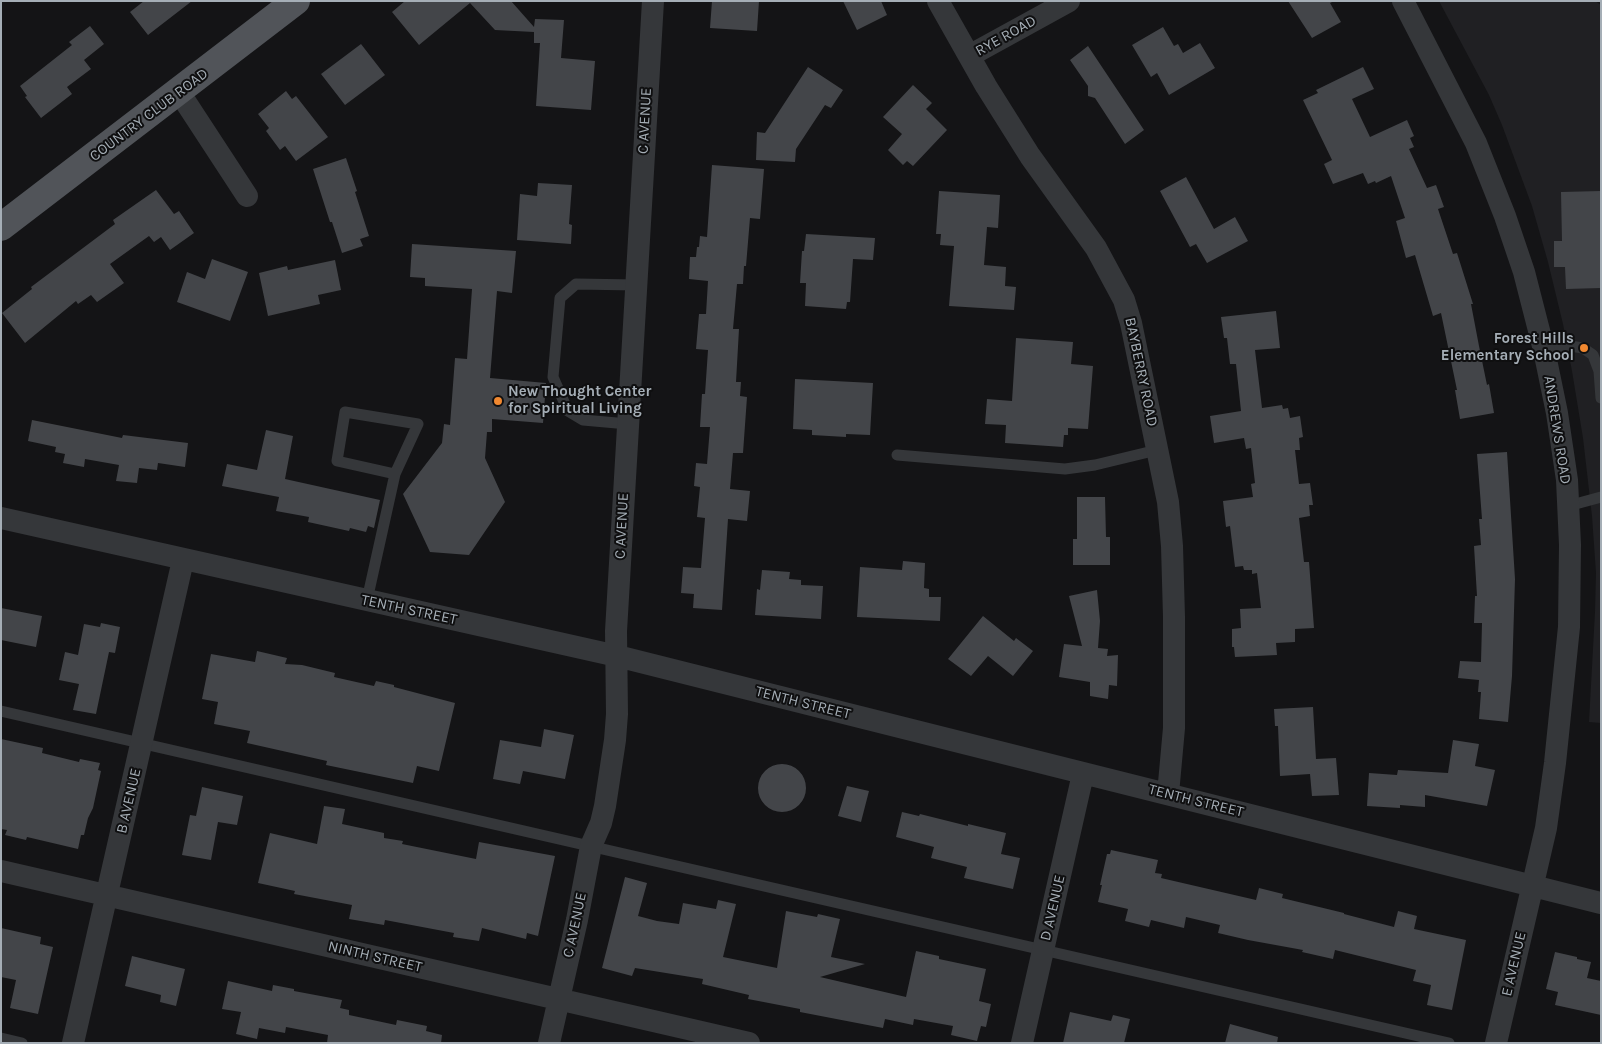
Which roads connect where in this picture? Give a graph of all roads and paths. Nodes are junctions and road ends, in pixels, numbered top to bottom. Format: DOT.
graph roads {
  1 [pos="296,1"];
  2 [pos="653,1"];
  3 [pos="938,1"];
  4 [pos="1069,1"];
  5 [pos="1403,1"];
  6 [pos="969,56"];
  7 [pos="179,92"];
  8 [pos="247,196"];
  9 [pos="1,227"];
  10 [pos="636,285"];
  11 [pos="1544,350"];
  12 [pos="1601,398"];
  13 [pos="628,424"];
  14 [pos="1157,450"];
  15 [pos="897,456"];
  16 [pos="395,474"];
  17 [pos="1601,497"];
  18 [pos="1568,506"];
  19 [pos="1,518"];
  20 [pos="184,560"];
  21 [pos="366,600"];
  22 [pos="617,656"];
  23 [pos="1,711"];
  24 [pos="142,743"];
  25 [pos="1083,774"];
  26 [pos="1168,794"];
  27 [pos="591,846"];
  28 [pos="1,871"];
  29 [pos="1532,885"];
  30 [pos="107,896"];
  31 [pos="1601,903"];
  32 [pos="1043,949"];
  33 [pos="558,999"];
  34 [pos="1,1038"];
  35 [pos="22,1043"];
  36 [pos="74,1043"];
  37 [pos="549,1043"];
  38 [pos="749,1043"];
  39 [pos="1022,1043"];
  40 [pos="1449,1043"];
  41 [pos="1496,1043"];
  1 -- 7 [label="main road, COUNTRY CLUB ROAD"];
  2 -- 10 [label="street, C AVENUE"];
  3 -- 6 [label="street, BAYBERRY ROAD"];
  4 -- 6 [label="street, RYE ROAD"];
  5 -- 11 [label="street, ANDREWS ROAD"];
  6 -- 14 [label="street, BAYBERRY ROAD"];
  7 -- 8 [label="street"];
  7 -- 9 [label="main road, COUNTRY CLUB ROAD"];
  10 -- 13 [label="street, C AVENUE"];
  10 -- 13 [label="lane"];
  11 -- 12 [label="lane"];
  11 -- 18 [label="street, ANDREWS ROAD"];
  13 -- 22 [label="street, C AVENUE"];
  14 -- 15 [label="lane"];
  14 -- 26 [label="street, BAYBERRY ROAD"];
  16 -- 16 [label="lane"];
  16 -- 21 [label="lane"];
  17 -- 18 [label="lane"];
  18 -- 29 [label="street, ANDREWS ROAD"];
  19 -- 20 [label="street, TENTH STREET"];
  20 -- 21 [label="street, TENTH STREET"];
  20 -- 24 [label="street, B AVENUE"];
  21 -- 22 [label="street, TENTH STREET"];
  22 -- 25 [label="street, TENTH STREET"];
  22 -- 27 [label="street, C AVENUE"];
  23 -- 24 [label="lane"];
  24 -- 27 [label="lane"];
  24 -- 30 [label="street, B AVENUE"];
  25 -- 26 [label="street, TENTH STREET"];
  25 -- 32 [label="street, D AVENUE"];
  26 -- 29 [label="street, TENTH STREET"];
  27 -- 32 [label="lane"];
  27 -- 33 [label="street, C AVENUE"];
  28 -- 30 [label="street, NINTH STREET"];
  29 -- 31 [label="street, TENTH STREET"];
  29 -- 41 [label="street, E AVENUE"];
  30 -- 33 [label="street, NINTH STREET"];
  30 -- 36 [label="street, B AVENUE"];
  32 -- 39 [label="street, D AVENUE"];
  32 -- 40 [label="lane"];
  33 -- 37 [label="street, C AVENUE"];
  33 -- 38 [label="street, NINTH STREET"];
  34 -- 35 [label="lane"];
}
